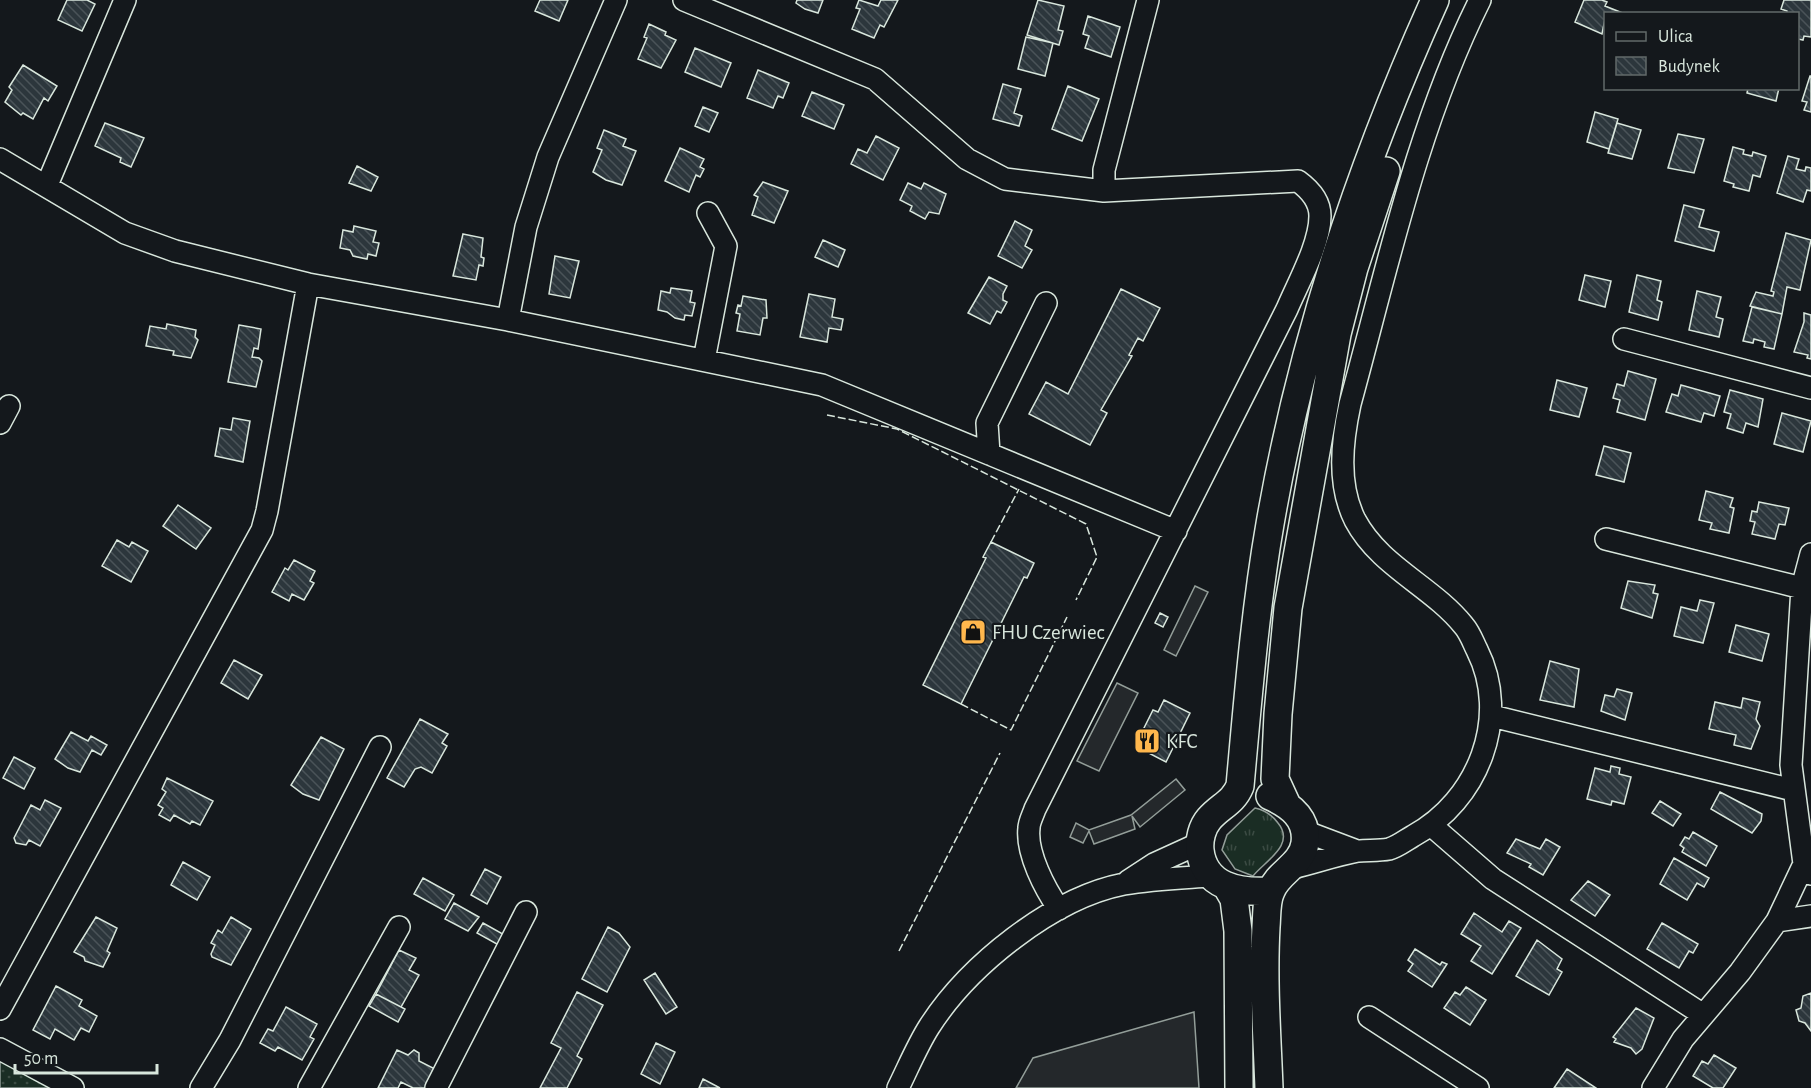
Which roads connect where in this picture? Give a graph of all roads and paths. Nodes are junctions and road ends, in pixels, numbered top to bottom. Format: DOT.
graph roads {
  1 [pos="125,0"];
  2 [pos="616,0"];
  3 [pos="684,0"];
  4 [pos="1148,0"];
  5 [pos="1435,0"];
  6 [pos="1455,0"];
  7 [pos="1480,0"];
  8 [pos="0,159"];
  9 [pos="47,185"];
  10 [pos="1104,191"];
  11 [pos="708,213"];
  12 [pos="308,284"];
  13 [pos="1046,303"];
  14 [pos="508,320"];
  15 [pos="1624,339"];
  16 [pos="704,360"];
  17 [pos="1811,388"];
  18 [pos="989,454"];
  19 [pos="1176,531"];
  20 [pos="1606,539"];
  21 [pos="1811,554"];
  22 [pos="1802,588"];
  23 [pos="1806,621"];
  24 [pos="1492,716"];
  25 [pos="380,747"];
  26 [pos="1793,790"];
  27 [pos="1236,795"];
  28 [pos="1286,803"];
  29 [pos="1432,826"];
  30 [pos="1304,831"];
  31 [pos="1200,843"];
  32 [pos="1357,851"];
  33 [pos="1292,868"];
  34 [pos="1808,869"];
  35 [pos="1218,882"];
  36 [pos="1122,884"];
  37 [pos="1271,891"];
  38 [pos="1059,909"];
  39 [pos="526,912"];
  40 [pos="1811,916"];
  41 [pos="1777,921"];
  42 [pos="399,927"];
  43 [pos="0,1008"];
  44 [pos="1702,1014"];
  45 [pos="1370,1017"];
  46 [pos="0,1049"];
  47 [pos="73,1088"];
  48 [pos="201,1088"];
  49 [pos="309,1088"];
  50 [pos="436,1088"];
  51 [pos="898,1088"];
  52 [pos="1239,1088"];
  53 [pos="1269,1088"];
  54 [pos="1478,1088"];
  55 [pos="1653,1088"];
  1 -- 9 [label="street"];
  2 -- 14 [label="street"];
  3 -- 10 [label="street"];
  4 -- 10 [label="street"];
  5 -- 27 [label="main road"];
  6 -- 28 [label="main road"];
  7 -- 24 [label="street"];
  8 -- 9 [label="street"];
  9 -- 12 [label="street"];
  10 -- 19 [label="street"];
  11 -- 16 [label="street"];
  12 -- 14 [label="street"];
  12 -- 43 [label="street"];
  13 -- 18 [label="street"];
  14 -- 16 [label="street"];
  15 -- 17 [label="street"];
  16 -- 18 [label="street"];
  18 -- 19 [label="street"];
  19 -- 38 [label="street"];
  20 -- 22 [label="street"];
  21 -- 22 [label="street"];
  22 -- 23 [label="street"];
  23 -- 26 [label="street"];
  24 -- 26 [label="street"];
  24 -- 29 [label="street"];
  25 -- 48 [label="street"];
  26 -- 34 [label="street"];
  27 -- 28 [label="main road"];
  27 -- 31 [label="main road"];
  28 -- 30 [label="main road"];
  29 -- 32 [label="street"];
  29 -- 44 [label="street"];
  30 -- 32 [label="street"];
  30 -- 33 [label="main road"];
  31 -- 35 [label="main road"];
  31 -- 36 [label="street"];
  32 -- 33 [label="street"];
  33 -- 37 [label="main road"];
  34 -- 41 [label="street"];
  35 -- 36 [label="street"];
  35 -- 37 [label="main road"];
  35 -- 52 [label="main road"];
  36 -- 38 [label="street"];
  37 -- 53 [label="main road"];
  38 -- 51 [label="street"];
  39 -- 50 [label="street"];
  40 -- 41 [label="street"];
  41 -- 44 [label="street"];
  42 -- 49 [label="street"];
  44 -- 55 [label="street"];
  45 -- 54 [label="street"];
  46 -- 47 [label="street"];
}
